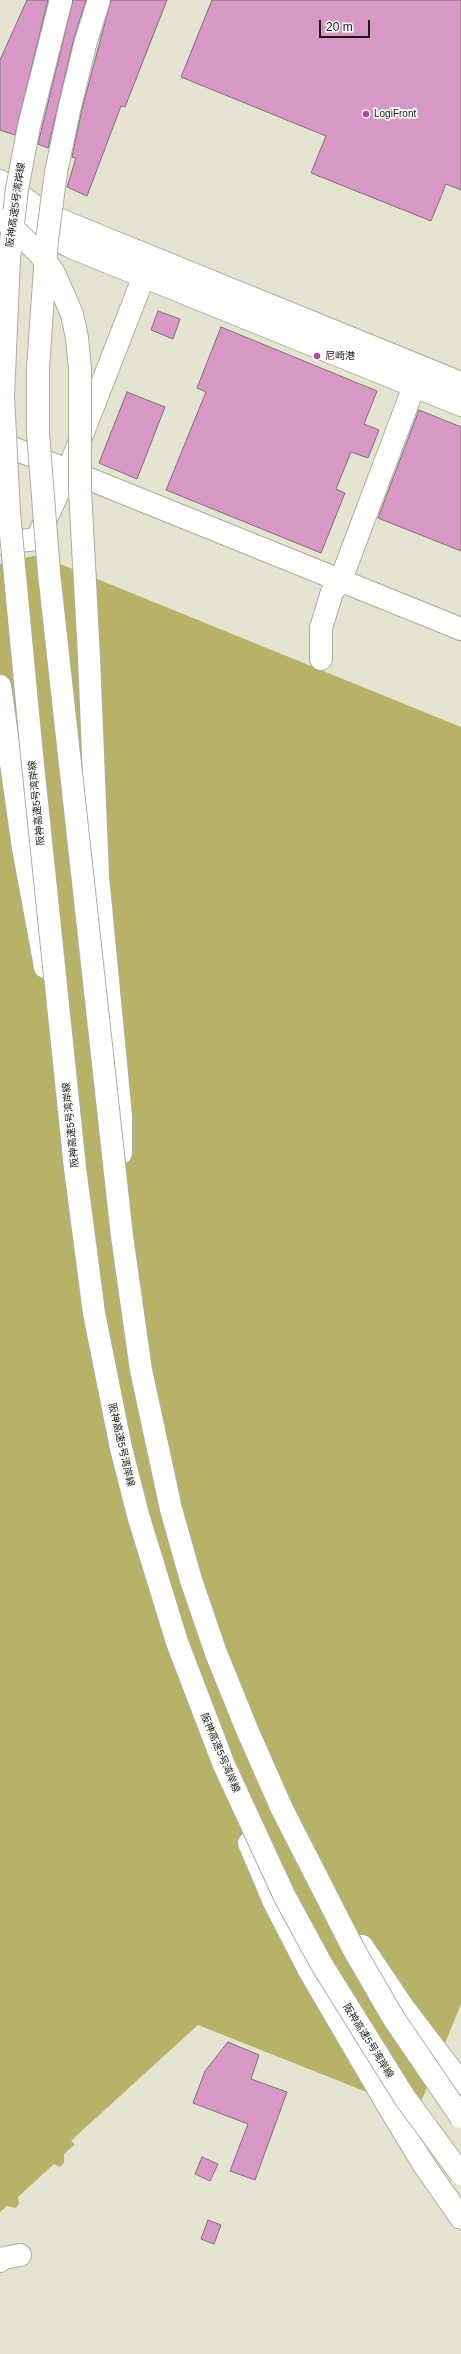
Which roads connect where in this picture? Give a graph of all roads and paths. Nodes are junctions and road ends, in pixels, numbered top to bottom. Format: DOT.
graph roads {
  1 [pos="61,0"];
  2 [pos="99,0"];
  3 [pos="0,181"];
  4 [pos="0,206"];
  5 [pos="0,217"];
  6 [pos="147,268"];
  7 [pos="417,376"];
  8 [pos="461,383"];
  9 [pos="461,405"];
  10 [pos="0,444"];
  11 [pos="68,471"];
  12 [pos="0,543"];
  13 [pos="340,582"];
  14 [pos="461,629"];
  15 [pos="321,659"];
  16 [pos="0,686"];
  17 [pos="67,1082"];
  18 [pos="122,1236"];
  19 [pos="224,1765"];
  20 [pos="317,1880"];
  21 [pos="461,2083"];
  22 [pos="461,2116"];
  23 [pos="461,2174"];
  24 [pos="461,2218"];
  1 -- 17 [label="main road, 阪神高速5号湾岸線, bridge"];
  2 -- 18 [label="main road, bridge"];
  3 -- 6 [label="main road"];
  4 -- 6 [label="main road"];
  5 -- 18 [label="main road, bridge"];
  6 -- 7 [label="main road"];
  6 -- 11 [label="main road"];
  7 -- 8 [label="main road"];
  7 -- 9 [label="main road"];
  7 -- 13 [label="main road"];
  10 -- 11 [label="main road"];
  11 -- 12 [label="main road"];
  11 -- 13 [label="main road"];
  13 -- 14 [label="main road"];
  13 -- 15 [label="main road"];
  16 -- 17 [label="main road, bridge"];
  17 -- 19 [label="main road, 阪神高速5号湾岸線, bridge"];
  18 -- 20 [label="main road, bridge"];
  19 -- 23 [label="main road, 阪神高速5号湾岸線, bridge"];
  19 -- 24 [label="main road, bridge"];
  20 -- 21 [label="main road, bridge"];
  20 -- 22 [label="main road, bridge"];
}
